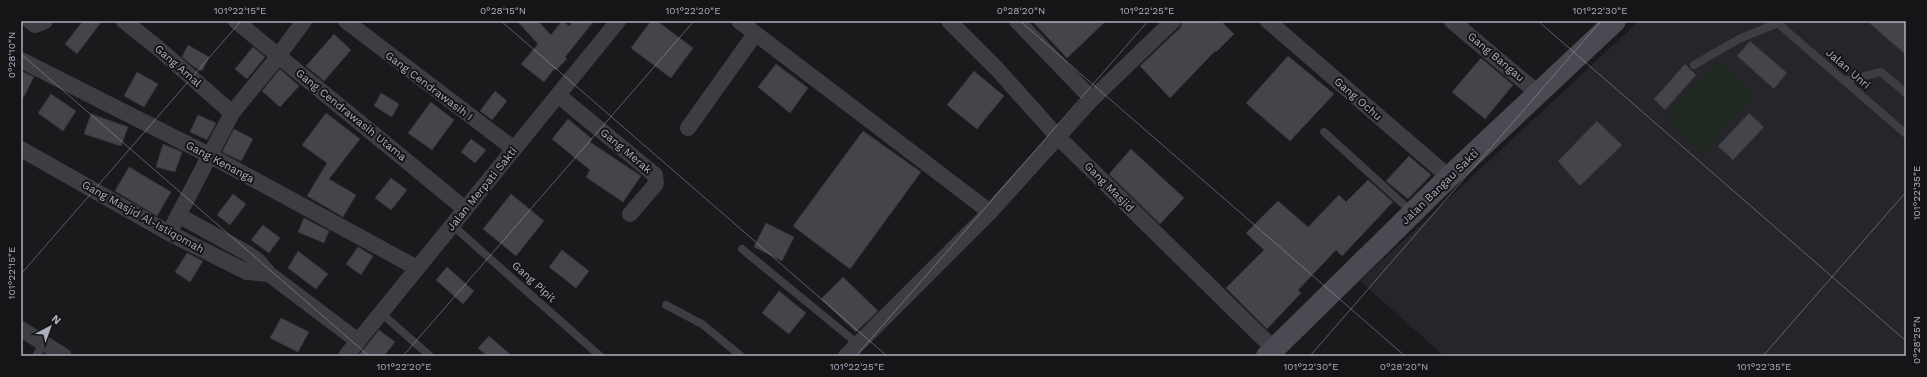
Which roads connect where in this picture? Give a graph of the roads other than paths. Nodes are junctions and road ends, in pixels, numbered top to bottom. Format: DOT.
graph roads {
  1 [pos="30,21"];
  2 [pos="45,21"];
  3 [pos="124,21"];
  4 [pos="236,21"];
  5 [pos="304,21"];
  6 [pos="346,21"];
  7 [pos="618,21"];
  8 [pos="739,21"];
  9 [pos="949,21"];
  10 [pos="1017,21"];
  11 [pos="1173,21"];
  12 [pos="1268,21"];
  13 [pos="1452,21"];
  14 [pos="1615,21"];
  15 [pos="1776,22"];
  16 [pos="755,34"];
  17 [pos="279,56"];
  18 [pos="21,60"];
  19 [pos="1694,65"];
  20 [pos="1845,82"];
  21 [pos="1906,93"];
  22 [pos="1539,94"];
  23 [pos="558,95"];
  24 [pos="1092,99"];
  25 [pos="232,113"];
  26 [pos="688,128"];
  27 [pos="1324,132"];
  28 [pos="1906,134"];
  29 [pos="1058,136"];
  30 [pos="21,149"];
  31 [pos="514,149"];
  32 [pos="209,155"];
  33 [pos="1449,177"];
  34 [pos="465,209"];
  35 [pos="990,212"];
  36 [pos="1414,213"];
  37 [pos="630,214"];
  38 [pos="178,215"];
  39 [pos="452,225"];
  40 [pos="169,233"];
  41 [pos="742,249"];
  42 [pos="417,268"];
  43 [pos="269,274"];
  44 [pos="666,305"];
  45 [pos="381,313"];
  46 [pos="21,329"];
  47 [pos="358,341"];
  48 [pos="858,344"];
  49 [pos="40,350"];
  50 [pos="1271,353"];
  51 [pos="64,356"];
  52 [pos="346,356"];
  53 [pos="430,356"];
  54 [pos="600,356"];
  55 [pos="741,356"];
  56 [pos="846,356"];
  1 -- 2 [label="street"];
  3 -- 25 [label="street, Gang Amal"];
  4 -- 17 [label="street, Gang Cendrawasih Utama"];
  5 -- 17 [label="street"];
  6 -- 31 [label="street, Gang Cendrawasih I"];
  7 -- 23 [label="street, Jalan Merpati Sakti"];
  8 -- 16 [label="street"];
  9 -- 29 [label="street, Gang Masjid"];
  10 -- 24 [label="street"];
  11 -- 24 [label="street"];
  12 -- 33 [label="street, Gang Ochu"];
  13 -- 22 [label="street, Gang Bangau"];
  14 -- 22 [label="street, Jalan Bangau Sakti"];
  15 -- 19 [label="lane"];
  15 -- 20 [label="lane, Jalan Unri"];
  16 -- 26 [label="street"];
  16 -- 35 [label="street"];
  17 -- 25 [label="street"];
  17 -- 34 [label="street, Gang Cendrawasih Utama"];
  18 -- 32 [label="street, Gang Kenanga"];
  20 -- 21 [label="lane"];
  20 -- 28 [label="lane, Jalan Unri"];
  22 -- 33 [label="street, Jalan Bangau Sakti"];
  23 -- 31 [label="street, Jalan Merpati Sakti"];
  23 -- 37 [label="street, Gang Merak"];
  24 -- 29 [label="street"];
  25 -- 32 [label="street"];
  27 -- 36 [label="lane"];
  29 -- 35 [label="street"];
  29 -- 50 [label="street, Gang Masjid"];
  30 -- 40 [label="street, Gang Masjid Al-Istiqomah"];
  31 -- 34 [label="street, Jalan Merpati Sakti"];
  32 -- 38 [label="street"];
  32 -- 42 [label="street, Gang Kenanga"];
  33 -- 36 [label="street, Jalan Bangau Sakti"];
  34 -- 39 [label="street, Jalan Merpati Sakti"];
  35 -- 48 [label="street"];
  36 -- 50 [label="street, Jalan Bangau Sakti"];
  38 -- 40 [label="street"];
  38 -- 43 [label="street, Gang Masjid Al-Istiqomah"];
  39 -- 42 [label="street, Jalan Merpati Sakti"];
  39 -- 54 [label="lane, Gang Pipit"];
  40 -- 43 [label="street, Gang Masjid Al-Istiqomah"];
  41 -- 48 [label="lane"];
  42 -- 45 [label="street, Jalan Merpati Sakti"];
  43 -- 47 [label="street, Gang Masjid Al-Istiqomah"];
  44 -- 55 [label="lane"];
  45 -- 47 [label="street, Jalan Merpati Sakti"];
  45 -- 53 [label="lane"];
  46 -- 49 [label="street"];
  47 -- 52 [label="street, Jalan Merpati Sakti"];
  48 -- 56 [label="street"];
  49 -- 51 [label="street"];
}
